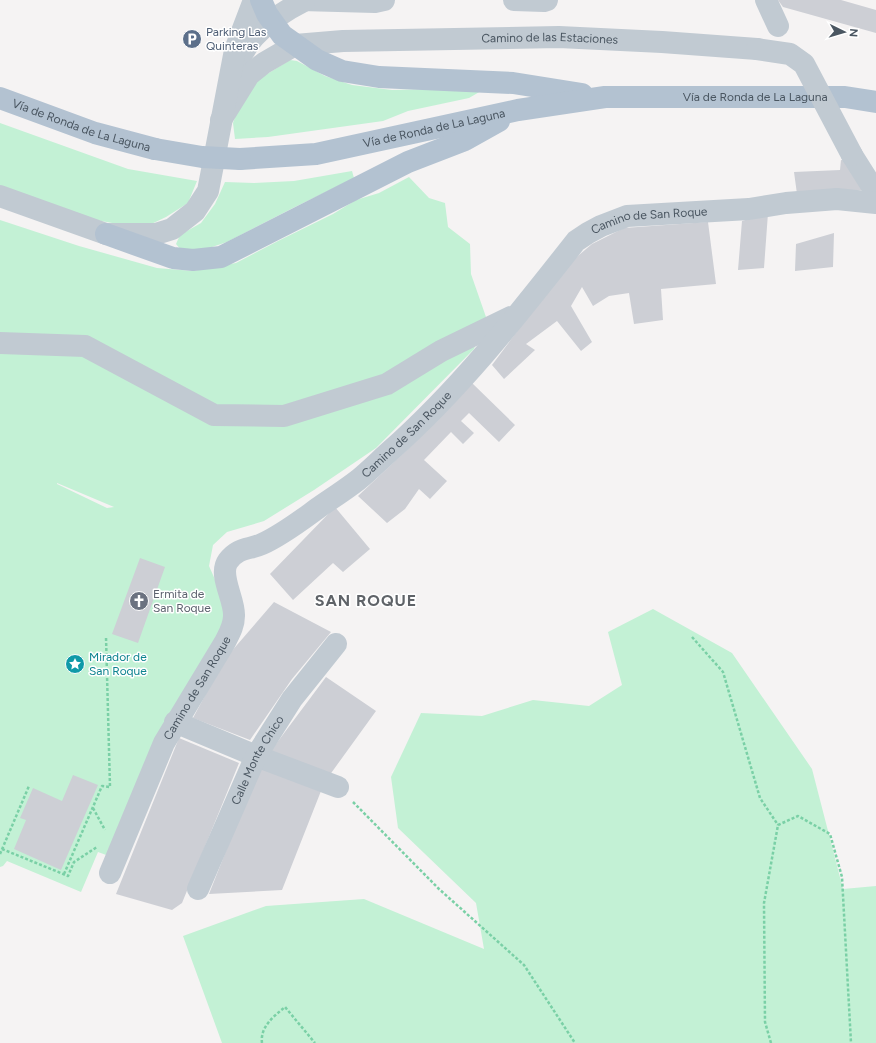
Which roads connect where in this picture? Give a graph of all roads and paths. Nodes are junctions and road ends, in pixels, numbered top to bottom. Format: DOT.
graph roads {
  1 [pos="254,0"];
  2 [pos="261,0"];
  3 [pos="303,0"];
  4 [pos="383,0"];
  5 [pos="514,0"];
  6 [pos="547,0"];
  7 [pos="766,0"];
  8 [pos="272,21"];
  9 [pos="778,26"];
  10 [pos="343,41"];
  11 [pos="295,45"];
  12 [pos="231,70"];
  13 [pos="604,97"];
  14 [pos="0,98"];
  15 [pos="876,102"];
  16 [pos="518,110"];
  17 [pos="221,120"];
  18 [pos="876,193"];
  19 [pos="0,196"];
  20 [pos="876,203"];
  21 [pos="106,234"];
  22 [pos="518,314"];
  23 [pos="0,343"];
  24 [pos="692,637"];
  25 [pos="106,638"];
  26 [pos="336,644"];
  27 [pos="176,722"];
  28 [pos="256,756"];
  29 [pos="29,786"];
  30 [pos="338,787"];
  31 [pos="93,808"];
  32 [pos="778,825"];
  33 [pos="106,832"];
  34 [pos="98,846"];
  35 [pos="2,849"];
  36 [pos="0,854"];
  37 [pos="110,873"];
  38 [pos="64,874"];
  39 [pos="198,889"];
  40 [pos="262,1043"];
  41 [pos="315,1043"];
  42 [pos="574,1043"];
  43 [pos="771,1043"];
  44 [pos="851,1043"];
  1 -- 12 [label="street"];
  2 -- 8 [label="main road"];
  3 -- 4 [label="street"];
  3 -- 8 [label="street"];
  5 -- 6 [label="street"];
  7 -- 9 [label="street"];
  8 -- 10 [label="street"];
  8 -- 11 [label="main road"];
  8 -- 12 [label="street"];
  10 -- 11 [label="street"];
  10 -- 18 [label="street, Camino de las Estaciones, bridge"];
  11 -- 13 [label="main road"];
  11 -- 17 [label="street"];
  12 -- 17 [label="street"];
  13 -- 15 [label="main road, Vía de Ronda de La Laguna"];
  13 -- 16 [label="main road, Vía de Ronda de La Laguna"];
  14 -- 16 [label="main road, Vía de Ronda de La Laguna, bridge"];
  16 -- 21 [label="main road"];
  17 -- 21 [label="street"];
  19 -- 21 [label="street"];
  20 -- 22 [label="street, Camino de San Roque"];
  22 -- 23 [label="street"];
  22 -- 27 [label="street, Camino de San Roque"];
  24 -- 32 [label="path"];
  25 -- 31 [label="path"];
  26 -- 28 [label="street, Calle Monte Chico"];
  27 -- 28 [label="street"];
  27 -- 37 [label="street, Camino de San Roque"];
  28 -- 30 [label="street"];
  28 -- 39 [label="street, Calle Monte Chico"];
  29 -- 35 [label="path"];
  30 -- 42 [label="path"];
  31 -- 33 [label="path"];
  31 -- 38 [label="path"];
  32 -- 43 [label="path"];
  32 -- 44 [label="path"];
  34 -- 38 [label="path"];
  35 -- 36 [label="path"];
  35 -- 38 [label="path"];
  40 -- 41 [label="path"];
}
